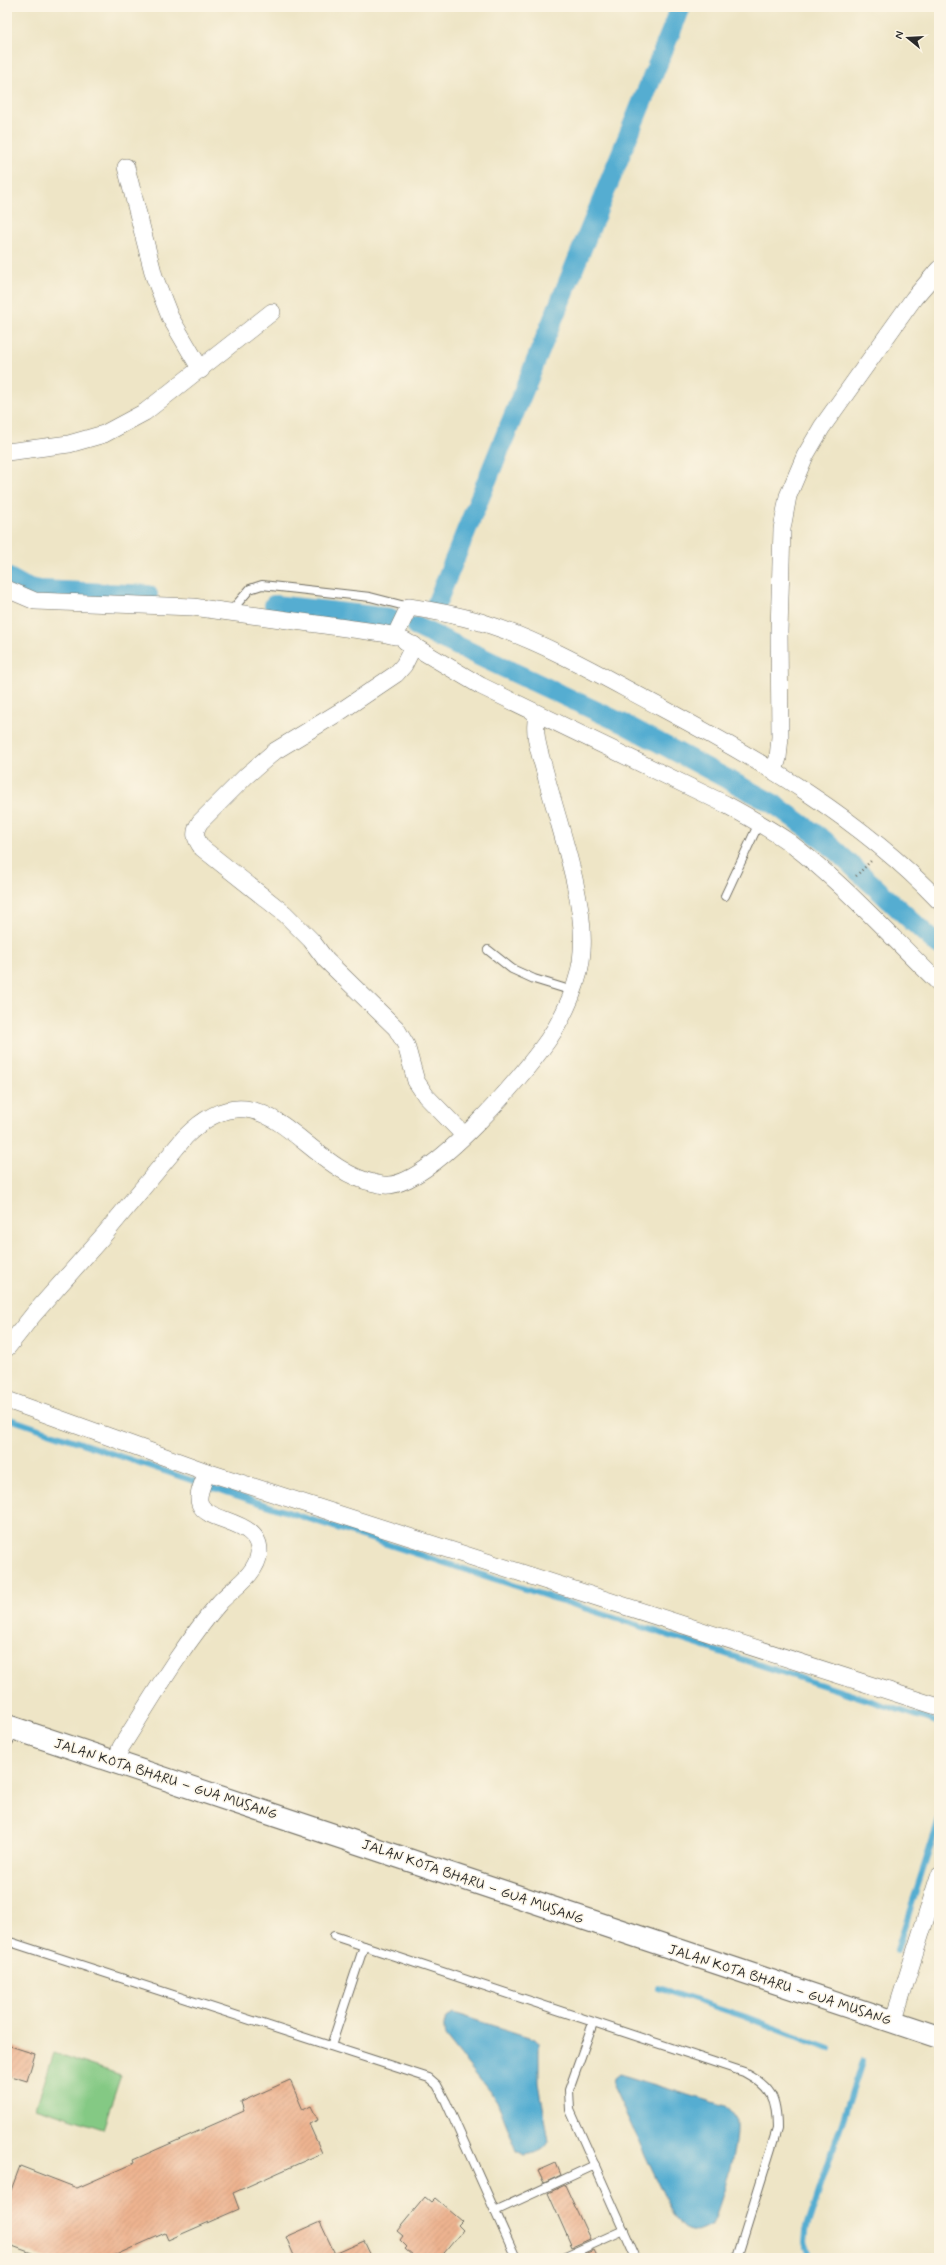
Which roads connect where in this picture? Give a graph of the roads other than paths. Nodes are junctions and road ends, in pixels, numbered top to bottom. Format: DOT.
graph roads {
  1 [pos="126,166"];
  2 [pos="939,269"];
  3 [pos="272,312"];
  4 [pos="201,370"];
  5 [pos="7,452"];
  6 [pos="7,589"];
  7 [pos="408,606"];
  8 [pos="230,612"];
  9 [pos="395,636"];
  10 [pos="414,645"];
  11 [pos="537,714"];
  12 [pos="774,771"];
  13 [pos="759,823"];
  14 [pos="725,896"];
  15 [pos="939,901"];
  16 [pos="488,950"];
  17 [pos="939,983"];
  18 [pos="573,991"];
  19 [pos="464,1135"];
  20 [pos="7,1348"];
  21 [pos="7,1400"];
  22 [pos="206,1475"];
  23 [pos="939,1707"];
  24 [pos="10,1733"];
  25 [pos="116,1760"];
  26 [pos="939,1876"];
  27 [pos="334,1936"];
  28 [pos="7,1941"];
  29 [pos="364,1946"];
  30 [pos="893,2022"];
  31 [pos="593,2023"];
  32 [pos="939,2038"];
  33 [pos="331,2046"];
  34 [pos="595,2165"];
  35 [pos="495,2211"];
  36 [pos="624,2230"];
  37 [pos="516,2258"];
  38 [pos="562,2258"];
  39 [pos="636,2258"];
  40 [pos="737,2258"];
  1 -- 4 [label="street"];
  2 -- 12 [label="street"];
  3 -- 4 [label="street"];
  4 -- 5 [label="street"];
  6 -- 8 [label="street"];
  7 -- 8 [label="lane"];
  7 -- 9 [label="street"];
  7 -- 12 [label="street"];
  8 -- 9 [label="street"];
  9 -- 10 [label="street"];
  10 -- 11 [label="street"];
  10 -- 19 [label="street"];
  11 -- 13 [label="street"];
  11 -- 18 [label="street"];
  12 -- 15 [label="street"];
  13 -- 14 [label="lane"];
  13 -- 17 [label="street"];
  16 -- 18 [label="lane"];
  18 -- 19 [label="street"];
  19 -- 20 [label="street"];
  21 -- 22 [label="street"];
  22 -- 23 [label="street"];
  22 -- 25 [label="street"];
  24 -- 25 [label="main road, JALAN KOTA BHARU – GUA MUSANG"];
  25 -- 30 [label="main road, JALAN KOTA BHARU – GUA MUSANG"];
  26 -- 30 [label="street"];
  27 -- 29 [label="lane"];
  28 -- 33 [label="lane"];
  29 -- 31 [label="lane"];
  29 -- 33 [label="lane"];
  30 -- 32 [label="main road, JALAN KOTA BHARU – GUA MUSANG"];
  31 -- 34 [label="lane"];
  31 -- 40 [label="lane"];
  33 -- 35 [label="lane"];
  34 -- 35 [label="lane"];
  34 -- 36 [label="lane"];
  35 -- 37 [label="lane"];
  36 -- 38 [label="lane"];
  36 -- 39 [label="lane"];
}
